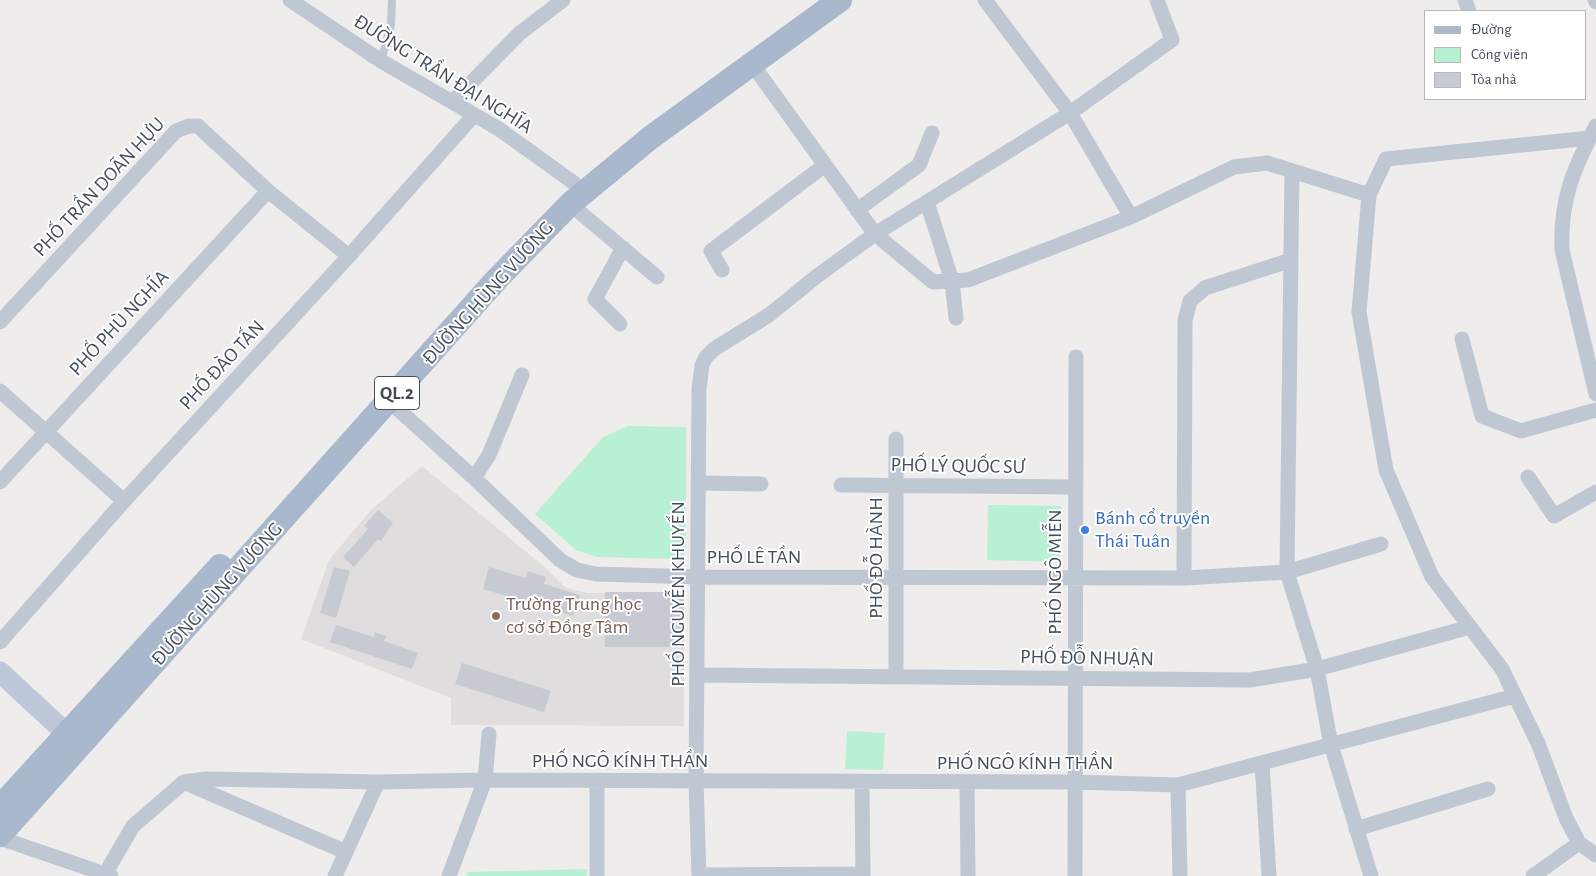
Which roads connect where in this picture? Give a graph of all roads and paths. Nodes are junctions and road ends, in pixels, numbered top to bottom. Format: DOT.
graph roads {
  1 [pos="290,0"];
  2 [pos="392,0"];
  3 [pos="563,0"];
  4 [pos="814,0"];
  5 [pos="840,0"];
  6 [pos="985,0"];
  7 [pos="1157,0"];
  8 [pos="381,61"];
  9 [pos="752,64"];
  10 [pos="452,102"];
  11 [pos="1070,113"];
  12 [pos="474,114"];
  13 [pos="1593,132"];
  14 [pos="932,133"];
  15 [pos="825,165"];
  16 [pos="1292,171"];
  17 [pos="268,191"];
  18 [pos="576,193"];
  19 [pos="1369,195"];
  20 [pos="927,202"];
  21 [pos="857,210"];
  22 [pos="1131,217"];
  23 [pos="875,234"];
  24 [pos="623,248"];
  25 [pos="350,256"];
  26 [pos="1291,260"];
  27 [pos="722,270"];
  28 [pos="657,277"];
  29 [pos="952,281"];
  30 [pos="956,318"];
  31 [pos="0,322"];
  32 [pos="620,324"];
  33 [pos="1462,339"];
  34 [pos="1076,358"];
  35 [pos="522,375"];
  36 [pos="0,391"];
  37 [pos="1596,394"];
  38 [pos="389,401"];
  39 [pos="1596,410"];
  40 [pos="46,431"];
  41 [pos="896,440"];
  42 [pos="1528,477"];
  43 [pos="474,478"];
  44 [pos="0,482"];
  45 [pos="698,483"];
  46 [pos="761,484"];
  47 [pos="841,485"];
  48 [pos="896,485"];
  49 [pos="1075,487"];
  50 [pos="1596,492"];
  51 [pos="124,501"];
  52 [pos="1381,544"];
  53 [pos="1287,572"];
  54 [pos="698,576"];
  55 [pos="896,577"];
  56 [pos="1075,578"];
  57 [pos="1184,578"];
  58 [pos="1470,626"];
  59 [pos="0,642"];
  60 [pos="1317,669"];
  61 [pos="0,672"];
  62 [pos="697,675"];
  63 [pos="896,676"];
  64 [pos="1075,678"];
  65 [pos="1515,696"];
  66 [pos="67,734"];
  67 [pos="489,734"];
  68 [pos="1331,745"];
  69 [pos="1262,763"];
  70 [pos="485,780"];
  71 [pos="597,781"];
  72 [pos="696,781"];
  73 [pos="184,782"];
  74 [pos="378,782"];
  75 [pos="862,782"];
  76 [pos="967,782"];
  77 [pos="1074,782"];
  78 [pos="1178,785"];
  79 [pos="1488,789"];
  80 [pos="0,808"];
  81 [pos="1356,829"];
  82 [pos="0,837"];
  83 [pos="1579,844"];
  84 [pos="346,852"];
  85 [pos="1596,855"];
  86 [pos="108,875"];
  87 [pos="863,875"];
  88 [pos="335,876"];
  89 [pos="449,876"];
  90 [pos="597,876"];
  91 [pos="699,876"];
  92 [pos="968,876"];
  93 [pos="1075,876"];
  94 [pos="1180,876"];
  95 [pos="1269,876"];
  96 [pos="1370,876"];
  97 [pos="1532,876"];
  1 -- 8 [label="street, ĐƯỜNG TRẦN ĐẠI NGHĨA"];
  2 -- 8 [label="lane"];
  3 -- 10 [label="street"];
  4 -- 18 [label="main road, ĐƯỜNG HÙNG VƯƠNG / QL.2"];
  5 -- 9 [label="main road, ĐƯỜNG HÙNG VƯƠNG / QL.2"];
  6 -- 11 [label="street"];
  7 -- 11 [label="street, PHỐ NGUYỄN KHUYẾN"];
  8 -- 10 [label="street, ĐƯỜNG TRẦN ĐẠI NGHĨA"];
  9 -- 15 [label="street"];
  9 -- 18 [label="main road, ĐƯỜNG HÙNG VƯƠNG / QL.2"];
  10 -- 12 [label="street, ĐƯỜNG TRẦN ĐẠI NGHĨA"];
  11 -- 20 [label="street, PHỐ NGUYỄN KHUYẾN"];
  11 -- 22 [label="street"];
  12 -- 18 [label="street, ĐƯỜNG TRẦN ĐẠI NGHĨA"];
  12 -- 25 [label="street, PHỐ ĐÀO TẤN"];
  13 -- 19 [label="street"];
  13 -- 37 [label="street"];
  14 -- 21 [label="street"];
  15 -- 21 [label="street"];
  15 -- 27 [label="street"];
  16 -- 19 [label="street"];
  16 -- 22 [label="street"];
  16 -- 26 [label="street"];
  17 -- 25 [label="street, PHỐ TRẦN DOÃN HỰU"];
  17 -- 31 [label="street, PHỐ TRẦN DOÃN HỰU"];
  17 -- 40 [label="street, PHỐ PHÙ NGHĨA"];
  18 -- 24 [label="street, ĐƯỜNG TRẦN ĐẠI NGHĨA"];
  18 -- 38 [label="main road, ĐƯỜNG HÙNG VƯƠNG / QL.2"];
  18 -- 66 [label="main road, ĐƯỜNG HÙNG VƯƠNG / QL.2"];
  19 -- 58 [label="street"];
  20 -- 23 [label="street, PHỐ NGUYỄN KHUYẾN"];
  20 -- 29 [label="street"];
  21 -- 23 [label="street"];
  22 -- 29 [label="street"];
  23 -- 29 [label="street"];
  23 -- 45 [label="street, PHỐ NGUYỄN KHUYẾN"];
  24 -- 28 [label="street, ĐƯỜNG TRẦN ĐẠI NGHĨA"];
  24 -- 32 [label="street"];
  25 -- 51 [label="street, PHỐ ĐÀO TẤN"];
  26 -- 53 [label="street"];
  26 -- 57 [label="street"];
  29 -- 30 [label="street"];
  33 -- 39 [label="street"];
  34 -- 49 [label="street, PHỐ NGÔ MIỄN"];
  35 -- 43 [label="street"];
  36 -- 40 [label="street"];
  38 -- 43 [label="street, PHỐ LÊ TẦN"];
  38 -- 82 [label="main road, ĐƯỜNG HÙNG VƯƠNG / QL.2"];
  40 -- 44 [label="street, PHỐ PHÙ NGHĨA"];
  40 -- 51 [label="street"];
  41 -- 48 [label="street, PHỐ ĐỖ HÀNH"];
  42 -- 50 [label="street"];
  43 -- 54 [label="street, PHỐ LÊ TẦN"];
  45 -- 46 [label="street"];
  45 -- 54 [label="street, PHỐ NGUYỄN KHUYẾN"];
  47 -- 48 [label="street, PHỐ LÝ QUỐC SƯ"];
  48 -- 49 [label="street, PHỐ LÝ QUỐC SƯ"];
  48 -- 55 [label="street, PHỐ ĐỖ HÀNH"];
  49 -- 56 [label="street, PHỐ NGÔ MIỄN"];
  51 -- 59 [label="street, PHỐ ĐÀO TẤN"];
  52 -- 53 [label="street, PHỐ LÊ TẦN"];
  53 -- 57 [label="street, PHỐ LÊ TẦN"];
  53 -- 60 [label="street"];
  54 -- 55 [label="street, PHỐ LÊ TẦN"];
  54 -- 62 [label="street, PHỐ NGUYỄN KHUYẾN"];
  55 -- 56 [label="street, PHỐ LÊ TẦN"];
  55 -- 63 [label="street, PHỐ ĐỖ HÀNH"];
  56 -- 57 [label="street, PHỐ LÊ TẦN"];
  56 -- 64 [label="street, PHỐ NGÔ MIỄN"];
  58 -- 60 [label="street, PHỐ ĐỖ NHUẬN"];
  58 -- 65 [label="street"];
  60 -- 64 [label="street, PHỐ ĐỖ NHUẬN"];
  60 -- 68 [label="street"];
  61 -- 66 [label="street"];
  62 -- 63 [label="street, PHỐ ĐỖ NHUẬN"];
  62 -- 72 [label="street, PHỐ NGUYỄN KHUYẾN"];
  63 -- 64 [label="street, PHỐ ĐỖ NHUẬN"];
  64 -- 77 [label="street, PHỐ NGÔ MIỄN"];
  65 -- 68 [label="street, PHỐ NGÔ KÍNH THẦN"];
  65 -- 83 [label="street"];
  66 -- 80 [label="main road, ĐƯỜNG HÙNG VƯƠNG / QL.2"];
  67 -- 70 [label="street"];
  68 -- 69 [label="street, PHỐ NGÔ KÍNH THẦN"];
  68 -- 81 [label="street"];
  69 -- 78 [label="street, PHỐ NGÔ KÍNH THẦN"];
  69 -- 95 [label="street"];
  70 -- 71 [label="street, PHỐ NGÔ KÍNH THẦN"];
  70 -- 74 [label="street, PHỐ NGÔ KÍNH THẦN"];
  70 -- 89 [label="street"];
  71 -- 72 [label="street, PHỐ NGÔ KÍNH THẦN"];
  71 -- 90 [label="street"];
  72 -- 75 [label="street, PHỐ NGÔ KÍNH THẦN"];
  72 -- 91 [label="street, PHỐ NGUYỄN KHUYẾN"];
  73 -- 74 [label="street, PHỐ NGÔ KÍNH THẦN"];
  73 -- 84 [label="street"];
  73 -- 86 [label="street"];
  74 -- 84 [label="street"];
  75 -- 76 [label="street, PHỐ NGÔ KÍNH THẦN"];
  75 -- 87 [label="street"];
  76 -- 77 [label="street, PHỐ NGÔ KÍNH THẦN"];
  76 -- 92 [label="street"];
  77 -- 78 [label="street, PHỐ NGÔ KÍNH THẦN"];
  77 -- 93 [label="street, PHỐ NGÔ MIỄN"];
  78 -- 94 [label="street"];
  79 -- 81 [label="street"];
  81 -- 96 [label="street"];
  82 -- 86 [label="street"];
  83 -- 85 [label="street"];
  83 -- 97 [label="street"];
  84 -- 88 [label="street"];
  87 -- 91 [label="street"];
}
